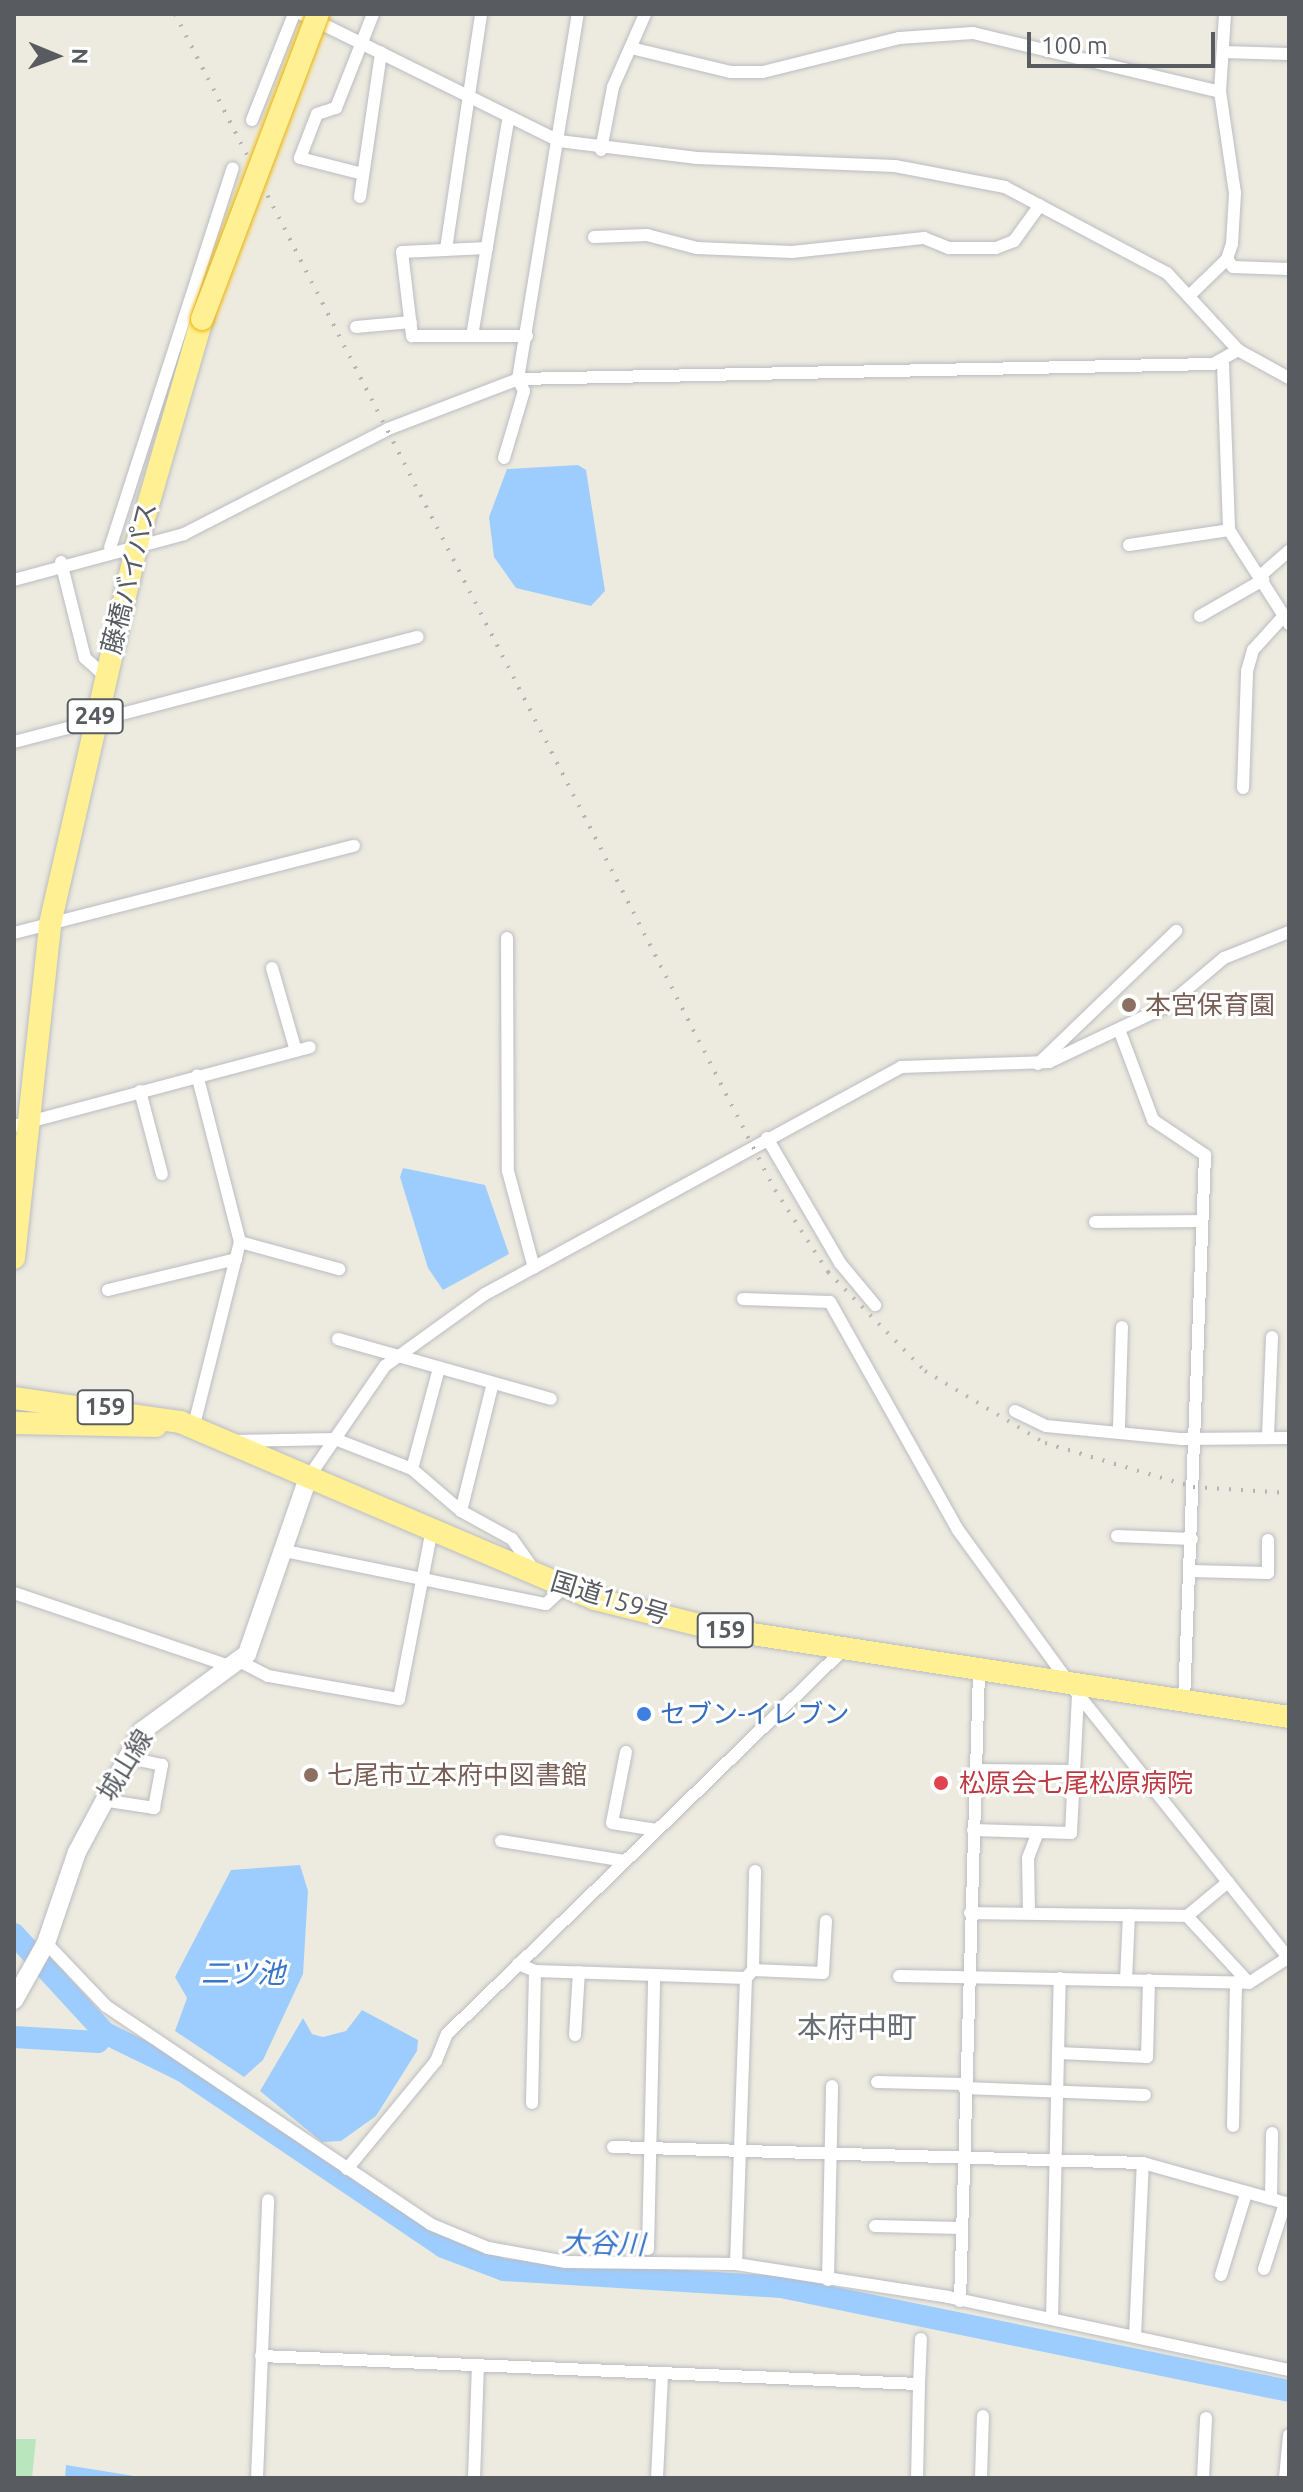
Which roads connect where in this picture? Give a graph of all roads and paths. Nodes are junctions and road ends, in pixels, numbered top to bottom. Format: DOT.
graph roads {
  1 [pos="294,14"];
  2 [pos="302,14"];
  3 [pos="318,14"];
  4 [pos="373,14"];
  5 [pos="481,14"];
  6 [pos="578,14"];
  7 [pos="645,14"];
  8 [pos="1225,14"];
  9 [pos="362,42"];
  10 [pos="631,48"];
  11 [pos="1223,52"];
  12 [pos="381,53"];
  13 [pos="1289,54"];
  14 [pos="1220,92"];
  15 [pos="469,101"];
  16 [pos="252,120"];
  17 [pos="508,121"];
  18 [pos="559,141"];
  19 [pos="601,150"];
  20 [pos="233,168"];
  21 [pos="363,174"];
  22 [pos="360,197"];
  23 [pos="1040,205"];
  24 [pos="594,237"];
  25 [pos="487,248"];
  26 [pos="446,249"];
  27 [pos="1227,259"];
  28 [pos="1289,269"];
  29 [pos="1190,295"];
  30 [pos="411,322"];
  31 [pos="356,327"];
  32 [pos="472,336"];
  33 [pos="527,336"];
  34 [pos="1238,350"];
  35 [pos="1223,364"];
  36 [pos="1289,378"];
  37 [pos="518,379"];
  38 [pos="504,458"];
  39 [pos="1229,530"];
  40 [pos="137,543"];
  41 [pos="1129,545"];
  42 [pos="110,548"];
  43 [pos="1289,551"];
  44 [pos="61,562"];
  45 [pos="1262,578"];
  46 [pos="14,580"];
  47 [pos="1200,616"];
  48 [pos="1286,621"];
  49 [pos="418,637"];
  50 [pos="104,675"];
  51 [pos="95,720"];
  52 [pos="14,742"];
  53 [pos="1243,788"];
  54 [pos="354,846"];
  55 [pos="50,924"];
  56 [pos="1176,931"];
  57 [pos="1289,932"];
  58 [pos="14,933"];
  59 [pos="507,938"];
  60 [pos="272,968"];
  61 [pos="1120,1032"];
  62 [pos="310,1047"];
  63 [pos="296,1051"];
  64 [pos="1035,1066"];
  65 [pos="197,1075"];
  66 [pos="140,1091"];
  67 [pos="18,1124"];
  68 [pos="767,1138"];
  69 [pos="162,1174"];
  70 [pos="1202,1221"];
  71 [pos="1095,1222"];
  72 [pos="240,1242"];
  73 [pos="14,1258"];
  74 [pos="236,1259"];
  75 [pos="534,1268"];
  76 [pos="339,1269"];
  77 [pos="108,1290"];
  78 [pos="743,1299"];
  79 [pos="875,1305"];
  80 [pos="1122,1327"];
  81 [pos="1272,1337"];
  82 [pos="338,1339"];
  83 [pos="397,1356"];
  84 [pos="439,1368"];
  85 [pos="493,1383"];
  86 [pos="14,1398"];
  87 [pos="551,1399"];
  88 [pos="1015,1411"];
  89 [pos="14,1423"];
  90 [pos="1119,1427"];
  91 [pos="193,1429"];
  92 [pos="1193,1434"];
  93 [pos="1268,1437"];
  94 [pos="1289,1438"];
  95 [pos="335,1439"];
  96 [pos="222,1442"];
  97 [pos="412,1469"];
  98 [pos="308,1478"];
  99 [pos="461,1511"];
  100 [pos="431,1534"];
  101 [pos="1117,1536"];
  102 [pos="1192,1539"];
  103 [pos="1268,1540"];
  104 [pos="285,1551"];
  105 [pos="1191,1571"];
  106 [pos="537,1574"];
  107 [pos="422,1582"];
  108 [pos="565,1586"];
  109 [pos="14,1593"];
  110 [pos="844,1649"];
  111 [pos="234,1663"];
  112 [pos="979,1671"];
  113 [pos="1074,1689"];
  114 [pos="1184,1701"];
  115 [pos="1289,1717"];
  116 [pos="626,1752"];
  117 [pos="125,1757"];
  118 [pos="975,1770"];
  119 [pos="1075,1771"];
  120 [pos="102,1800"];
  121 [pos="656,1830"];
  122 [pos="973,1830"];
  123 [pos="1038,1832"];
  124 [pos="501,1841"];
  125 [pos="624,1861"];
  126 [pos="755,1871"];
  127 [pos="1228,1882"];
  128 [pos="970,1913"];
  129 [pos="1029,1913"];
  130 [pos="1129,1915"];
  131 [pos="1187,1916"];
  132 [pos="826,1921"];
  133 [pos="44,1946"];
  134 [pos="1289,1958"];
  135 [pos="518,1964"];
  136 [pos="535,1971"];
  137 [pos="579,1972"];
  138 [pos="749,1974"];
  139 [pos="654,1975"];
  140 [pos="899,1976"];
  141 [pos="967,1978"];
  142 [pos="1060,1978"];
  143 [pos="1126,1980"];
  144 [pos="1149,1980"];
  145 [pos="1242,1983"];
  146 [pos="14,2000"];
  147 [pos="575,2035"];
  148 [pos="1059,2053"];
  149 [pos="877,2082"];
  150 [pos="832,2086"];
  151 [pos="964,2086"];
  152 [pos="1058,2092"];
  153 [pos="1145,2095"];
  154 [pos="532,2103"];
  155 [pos="1233,2126"];
  156 [pos="1272,2133"];
  157 [pos="613,2147"];
  158 [pos="649,2147"];
  159 [pos="742,2147"];
  160 [pos="832,2152"];
  161 [pos="963,2159"];
  162 [pos="1056,2161"];
  163 [pos="1143,2163"];
  164 [pos="347,2169"];
  165 [pos="1246,2193"];
  166 [pos="1271,2199"];
  167 [pos="268,2200"];
  168 [pos="1287,2204"];
  169 [pos="875,2226"];
  170 [pos="962,2228"];
  171 [pos="648,2249"];
  172 [pos="736,2264"];
  173 [pos="1264,2269"];
  174 [pos="1221,2275"];
  175 [pos="828,2280"];
  176 [pos="960,2301"];
  177 [pos="1052,2319"];
  178 [pos="1135,2336"];
  179 [pos="921,2339"];
  180 [pos="261,2356"];
  181 [pos="478,2366"];
  182 [pos="1289,2370"];
  183 [pos="662,2374"];
  184 [pos="919,2384"];
  185 [pos="983,2416"];
  186 [pos="1206,2418"];
  187 [pos="1289,2435"];
  188 [pos="1288,2448"];
  189 [pos="257,2478"];
  190 [pos="474,2478"];
  191 [pos="657,2478"];
  192 [pos="917,2478"];
  193 [pos="981,2478"];
  194 [pos="1203,2478"];
  195 [pos="1285,2478"];
  1 -- 16 [label="street"];
  2 -- 9 [label="street"];
  3 -- 40 [label="highway, 藤橋バイパス / 249, bridge"];
  4 -- 9 [label="street"];
  5 -- 15 [label="street"];
  6 -- 18 [label="street"];
  7 -- 10 [label="street"];
  8 -- 11 [label="street"];
  9 -- 12 [label="street"];
  9 -- 21 [label="street"];
  10 -- 14 [label="street"];
  10 -- 19 [label="street"];
  11 -- 13 [label="street"];
  11 -- 14 [label="street"];
  12 -- 15 [label="street"];
  12 -- 21 [label="street"];
  14 -- 27 [label="street"];
  15 -- 17 [label="street"];
  15 -- 26 [label="street"];
  17 -- 18 [label="street"];
  17 -- 25 [label="street"];
  18 -- 19 [label="street"];
  18 -- 33 [label="street"];
  19 -- 23 [label="street"];
  20 -- 42 [label="street"];
  21 -- 22 [label="street"];
  23 -- 24 [label="street"];
  23 -- 29 [label="street"];
  25 -- 26 [label="street"];
  25 -- 32 [label="street"];
  26 -- 30 [label="street"];
  27 -- 28 [label="street"];
  27 -- 29 [label="street"];
  29 -- 34 [label="street"];
  30 -- 31 [label="street"];
  30 -- 32 [label="street"];
  32 -- 33 [label="street"];
  33 -- 37 [label="street"];
  34 -- 35 [label="street"];
  34 -- 36 [label="street"];
  35 -- 37 [label="street"];
  35 -- 39 [label="street"];
  37 -- 38 [label="street"];
  37 -- 40 [label="street"];
  39 -- 41 [label="street"];
  39 -- 45 [label="street"];
  40 -- 42 [label="street"];
  40 -- 50 [label="highway, 藤橋バイパス / 249"];
  42 -- 44 [label="street"];
  43 -- 45 [label="street"];
  44 -- 46 [label="street"];
  44 -- 50 [label="street"];
  45 -- 47 [label="street"];
  45 -- 48 [label="street"];
  48 -- 53 [label="street"];
  49 -- 51 [label="street"];
  50 -- 51 [label="highway, 藤橋バイパス / 249"];
  51 -- 52 [label="street"];
  51 -- 55 [label="highway, 藤橋バイパス / 249"];
  54 -- 55 [label="street"];
  55 -- 58 [label="street"];
  55 -- 67 [label="highway, 藤橋バイパス / 249"];
  56 -- 64 [label="street"];
  57 -- 61 [label="street"];
  59 -- 75 [label="street"];
  60 -- 63 [label="street"];
  61 -- 64 [label="street"];
  61 -- 70 [label="street"];
  62 -- 63 [label="street"];
  63 -- 65 [label="street"];
  64 -- 68 [label="street"];
  65 -- 66 [label="street"];
  65 -- 72 [label="street"];
  66 -- 67 [label="street"];
  66 -- 69 [label="street"];
  67 -- 73 [label="highway, 藤橋バイパス / 249"];
  68 -- 75 [label="street"];
  68 -- 79 [label="street"];
  70 -- 71 [label="street"];
  70 -- 92 [label="street"];
  72 -- 74 [label="street"];
  72 -- 76 [label="street"];
  74 -- 77 [label="street"];
  74 -- 91 [label="street"];
  75 -- 83 [label="street"];
  78 -- 113 [label="street"];
  80 -- 90 [label="street"];
  81 -- 93 [label="street"];
  82 -- 83 [label="street"];
  83 -- 84 [label="street"];
  83 -- 95 [label="street"];
  84 -- 85 [label="street"];
  84 -- 97 [label="street"];
  85 -- 87 [label="street"];
  85 -- 99 [label="street"];
  86 -- 91 [label="highway, 国道159号 / 159"];
  88 -- 90 [label="street"];
  89 -- 91 [label="highway, 国道159号 / 159"];
  90 -- 92 [label="street"];
  91 -- 96 [label="highway, 国道159号 / 159"];
  92 -- 93 [label="street"];
  92 -- 102 [label="street"];
  93 -- 94 [label="street"];
  95 -- 96 [label="street"];
  95 -- 97 [label="street"];
  95 -- 98 [label="street"];
  96 -- 98 [label="highway, 国道159号 / 159"];
  97 -- 99 [label="street"];
  98 -- 100 [label="highway, 国道159号 / 159"];
  98 -- 104 [label="main road, 城山線"];
  99 -- 106 [label="street"];
  100 -- 106 [label="highway, 国道159号 / 159"];
  100 -- 107 [label="street"];
  101 -- 102 [label="street"];
  102 -- 105 [label="street"];
  103 -- 105 [label="street"];
  104 -- 107 [label="street"];
  104 -- 111 [label="main road, 城山線"];
  105 -- 114 [label="street"];
  106 -- 108 [label="highway, 国道159号 / 159"];
  107 -- 108 [label="street"];
  107 -- 111 [label="street"];
  108 -- 110 [label="highway, 国道159号 / 159"];
  109 -- 111 [label="street"];
  110 -- 112 [label="highway, 国道159号 / 159"];
  110 -- 121 [label="street"];
  111 -- 117 [label="main road, 城山線"];
  112 -- 113 [label="highway, 国道159号 / 159"];
  112 -- 118 [label="street"];
  113 -- 114 [label="highway, 国道159号 / 159"];
  113 -- 119 [label="street"];
  113 -- 127 [label="street"];
  114 -- 115 [label="highway, 国道159号 / 159"];
  116 -- 121 [label="street"];
  117 -- 120 [label="main road, 城山線"];
  117 -- 120 [label="street"];
  118 -- 119 [label="street"];
  118 -- 122 [label="street"];
  119 -- 123 [label="street"];
  120 -- 133 [label="main road, 城山線"];
  121 -- 125 [label="street"];
  122 -- 123 [label="street"];
  122 -- 128 [label="street"];
  123 -- 129 [label="street"];
  124 -- 125 [label="street"];
  125 -- 135 [label="street"];
  126 -- 138 [label="street"];
  127 -- 131 [label="street"];
  127 -- 134 [label="street"];
  128 -- 129 [label="street"];
  128 -- 141 [label="street"];
  129 -- 130 [label="street"];
  130 -- 131 [label="street"];
  130 -- 143 [label="street"];
  131 -- 145 [label="street"];
  132 -- 138 [label="street"];
  133 -- 146 [label="main road, 城山線"];
  133 -- 164 [label="street"];
  134 -- 145 [label="street"];
  135 -- 136 [label="street"];
  135 -- 164 [label="street"];
  136 -- 137 [label="street"];
  136 -- 154 [label="street"];
  137 -- 139 [label="street"];
  137 -- 147 [label="street"];
  138 -- 139 [label="street"];
  138 -- 159 [label="street"];
  139 -- 158 [label="street"];
  140 -- 141 [label="street"];
  141 -- 142 [label="street"];
  141 -- 151 [label="street"];
  142 -- 143 [label="street"];
  142 -- 148 [label="street"];
  143 -- 144 [label="street"];
  144 -- 145 [label="street"];
  144 -- 148 [label="street"];
  145 -- 155 [label="street"];
  148 -- 152 [label="street"];
  149 -- 151 [label="street"];
  150 -- 160 [label="street"];
  151 -- 152 [label="street"];
  151 -- 161 [label="street"];
  152 -- 153 [label="street"];
  152 -- 162 [label="street"];
  156 -- 166 [label="street"];
  157 -- 158 [label="street"];
  158 -- 159 [label="street"];
  158 -- 171 [label="street"];
  159 -- 160 [label="street"];
  159 -- 172 [label="street"];
  160 -- 161 [label="street"];
  160 -- 175 [label="street"];
  161 -- 162 [label="street"];
  161 -- 170 [label="street"];
  162 -- 163 [label="street"];
  162 -- 177 [label="street"];
  163 -- 165 [label="street"];
  163 -- 178 [label="street"];
  164 -- 172 [label="street"];
  165 -- 166 [label="street"];
  165 -- 174 [label="street"];
  166 -- 168 [label="street"];
  167 -- 180 [label="street"];
  168 -- 173 [label="street"];
  169 -- 170 [label="street"];
  170 -- 176 [label="street"];
  172 -- 175 [label="street"];
  175 -- 176 [label="street"];
  176 -- 177 [label="street"];
  177 -- 178 [label="street"];
  178 -- 182 [label="street"];
  179 -- 184 [label="street"];
  180 -- 181 [label="street"];
  180 -- 189 [label="street"];
  181 -- 183 [label="street"];
  181 -- 190 [label="street"];
  183 -- 184 [label="street"];
  183 -- 191 [label="street"];
  184 -- 192 [label="street"];
  185 -- 193 [label="street"];
  186 -- 194 [label="street"];
  187 -- 188 [label="street"];
  188 -- 195 [label="street"];
}
